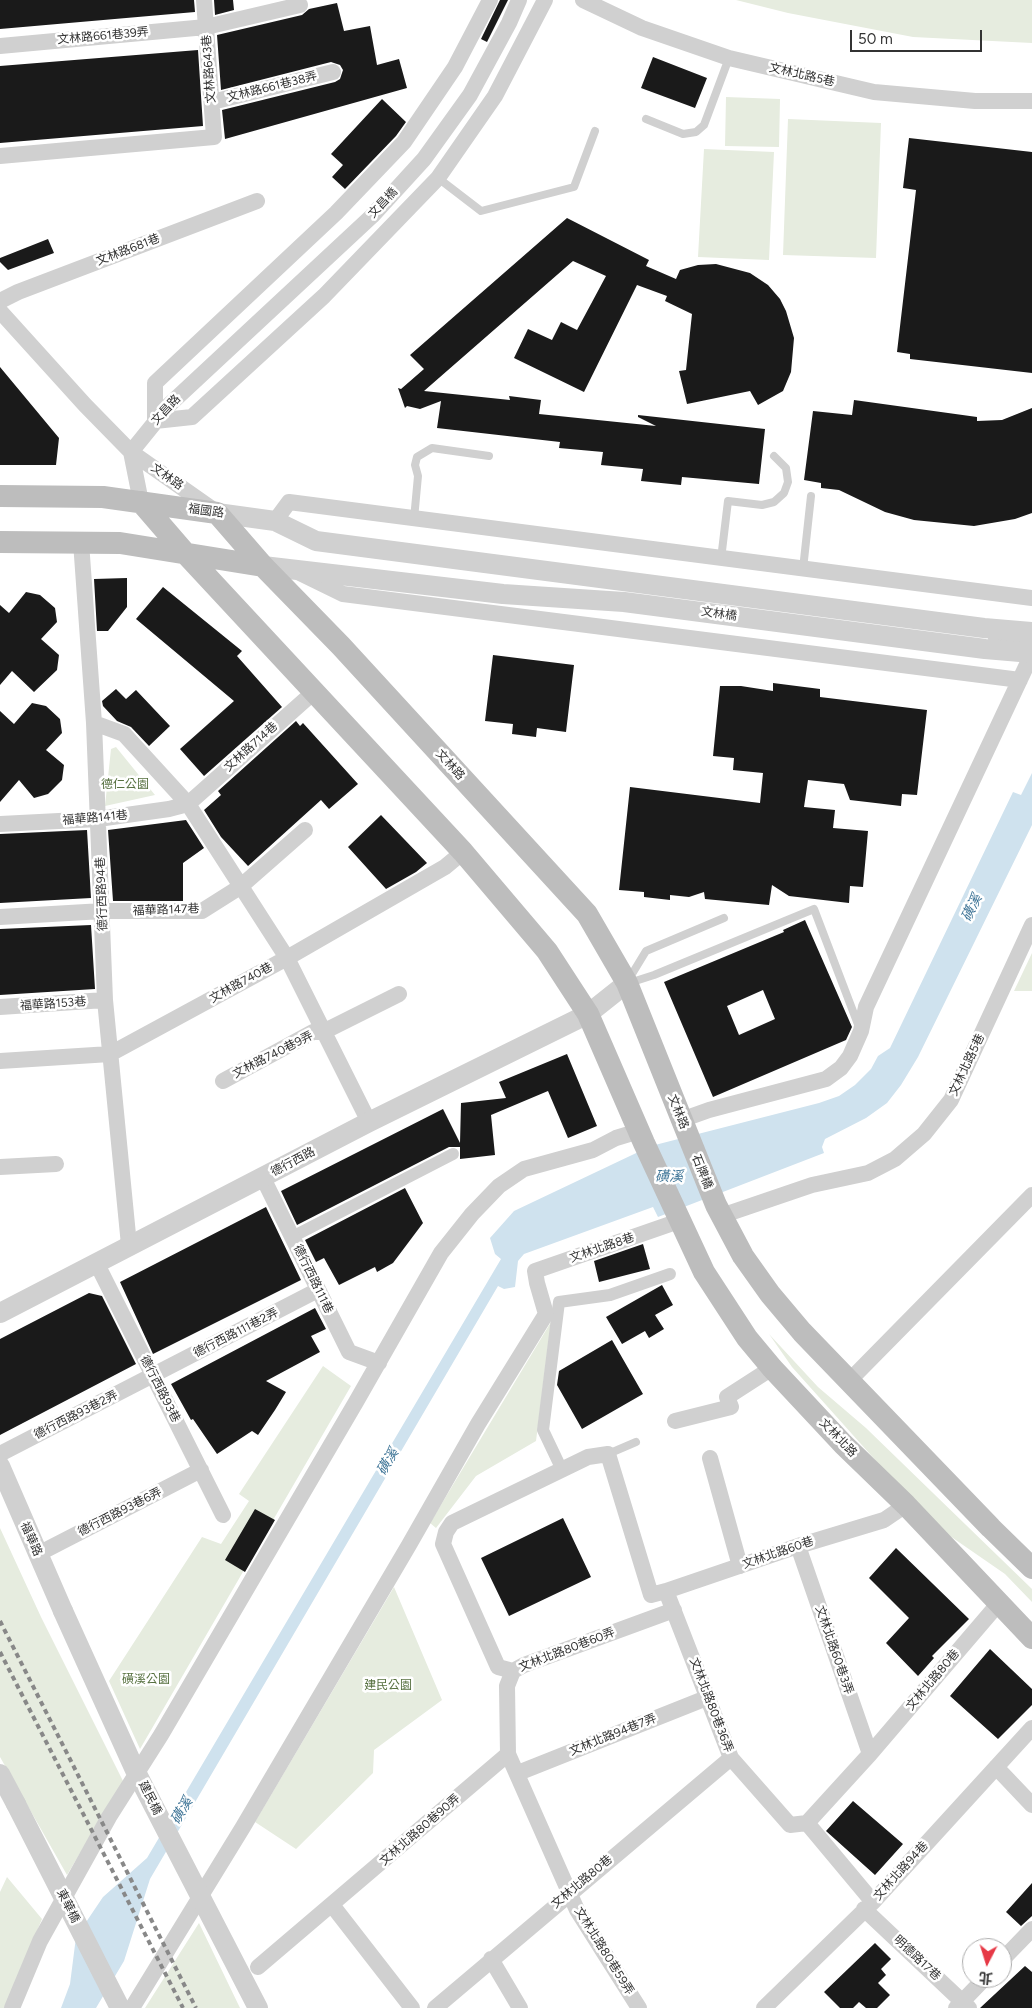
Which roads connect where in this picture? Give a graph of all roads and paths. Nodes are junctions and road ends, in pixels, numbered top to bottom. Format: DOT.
graph roads {
  1 [pos="204,0"];
  2 [pos="490,0"];
  3 [pos="520,0"];
  4 [pos="545,0"];
  5 [pos="583,0"];
  6 [pos="300,5"];
  7 [pos="206,27"];
  8 [pos="0,46"];
  9 [pos="729,58"];
  10 [pos="333,72"];
  11 [pos="1032,101"];
  12 [pos="212,102"];
  13 [pos="646,119"];
  14 [pos="595,131"];
  15 [pos="0,156"];
  16 [pos="438,178"];
  17 [pos="257,201"];
  18 [pos="0,301"];
  19 [pos="0,311"];
  20 [pos="204,371"];
  21 [pos="155,421"];
  22 [pos="131,452"];
  23 [pos="489,456"];
  24 [pos="774,456"];
  25 [pos="0,496"];
  26 [pos="810,496"];
  27 [pos="141,502"];
  28 [pos="217,512"];
  29 [pos="414,519"];
  30 [pos="275,522"];
  31 [pos="0,542"];
  32 [pos="81,542"];
  33 [pos="185,553"];
  34 [pos="406,554"];
  35 [pos="721,559"];
  36 [pos="263,566"];
  37 [pos="802,569"];
  38 [pos="298,572"];
  39 [pos="1032,598"];
  40 [pos="1032,632"];
  41 [pos="986,638"];
  42 [pos="1032,643"];
  43 [pos="1032,653"];
  44 [pos="1020,680"];
  45 [pos="315,691"];
  46 [pos="94,723"];
  47 [pos="188,804"];
  48 [pos="98,818"];
  49 [pos="0,824"];
  50 [pos="305,830"];
  51 [pos="463,852"];
  52 [pos="240,887"];
  53 [pos="103,911"];
  54 [pos="0,917"];
  55 [pos="724,918"];
  56 [pos="1032,925"];
  57 [pos="287,958"];
  58 [pos="627,983"];
  59 [pos="399,994"];
  60 [pos="106,1000"];
  61 [pos="0,1007"];
  62 [pos="588,1014"];
  63 [pos="323,1032"];
  64 [pos="861,1032"];
  65 [pos="110,1054"];
  66 [pos="0,1061"];
  67 [pos="223,1081"];
  68 [pos="369,1122"];
  69 [pos="685,1130"];
  70 [pos="641,1137"];
  71 [pos="453,1154"];
  72 [pos="56,1164"];
  73 [pos="0,1167"];
  74 [pos="263,1178"];
  75 [pos="1032,1195"];
  76 [pos="719,1211"];
  77 [pos="678,1217"];
  78 [pos="292,1237"];
  79 [pos="129,1246"];
  80 [pos="97,1264"];
  81 [pos="670,1274"];
  82 [pos="318,1290"];
  83 [pos="0,1313"];
  84 [pos="379,1363"];
  85 [pos="772,1368"];
  86 [pos="153,1375"];
  87 [pos="850,1380"];
  88 [pos="675,1421"];
  89 [pos="636,1442"];
  90 [pos="0,1454"];
  91 [pos="608,1454"];
  92 [pos="710,1458"];
  93 [pos="0,1466"];
  94 [pos="201,1470"];
  95 [pos="562,1470"];
  96 [pos="906,1505"];
  97 [pos="223,1515"];
  98 [pos="798,1546"];
  99 [pos="38,1554"];
  100 [pos="740,1566"];
  101 [pos="1032,1568"];
  102 [pos="666,1591"];
  103 [pos="999,1603"];
  104 [pos="674,1610"];
  105 [pos="63,1611"];
  106 [pos="1032,1638"];
  107 [pos="513,1671"];
  108 [pos="709,1697"];
  109 [pos="1032,1728"];
  110 [pos="508,1754"];
  111 [pos="870,1754"];
  112 [pos="731,1758"];
  113 [pos="996,1767"];
  114 [pos="518,1773"];
  115 [pos="0,1774"];
  116 [pos="8,1803"];
  117 [pos="1032,1805"];
  118 [pos="807,1822"];
  119 [pos="570,1892"];
  120 [pos="332,1905"];
  121 [pos="869,1905"];
  122 [pos="1032,1929"];
  123 [pos="1012,1950"];
  124 [pos="491,1959"];
  125 [pos="258,1967"];
  126 [pos="977,1988"];
  127 [pos="962,2006"];
  128 [pos="12,2008"];
  129 [pos="120,2008"];
  130 [pos="132,2008"];
  131 [pos="258,2008"];
  132 [pos="412,2008"];
  133 [pos="435,2008"];
  134 [pos="520,2008"];
  135 [pos="639,2008"];
  136 [pos="764,2008"];
  1 -- 7 [label="street, 文林路643巷"];
  2 -- 21 [label="street"];
  3 -- 20 [label="street, 文昌橋"];
  4 -- 16 [label="street"];
  5 -- 9 [label="street, 文林北路5巷"];
  6 -- 7 [label="street, 文林路661巷39弄"];
  7 -- 8 [label="street, 文林路661巷39弄"];
  7 -- 12 [label="street, 文林路643巷"];
  9 -- 11 [label="street, 文林北路5巷"];
  9 -- 13 [label="lane"];
  10 -- 12 [label="street, 文林路661巷38弄"];
  12 -- 15 [label="street, 文林路643巷"];
  14 -- 16 [label="lane"];
  16 -- 21 [label="street"];
  17 -- 18 [label="street, 文林路681巷"];
  19 -- 22 [label="street, 文林路"];
  20 -- 21 [label="street, 文昌路"];
  21 -- 22 [label="street, 文昌路"];
  22 -- 27 [label="street, 文林路"];
  22 -- 28 [label="street, 文林路"];
  23 -- 29 [label="lane"];
  24 -- 35 [label="lane"];
  25 -- 27 [label="main road, 福國路"];
  26 -- 37 [label="lane"];
  27 -- 28 [label="main road, 福國路"];
  27 -- 33 [label="main road, 文林路"];
  28 -- 30 [label="street, 福國路"];
  28 -- 36 [label="main road, 文林路"];
  29 -- 30 [label="street"];
  29 -- 35 [label="street"];
  30 -- 34 [label="street, 福國路"];
  31 -- 32 [label="main road"];
  32 -- 33 [label="main road"];
  32 -- 46 [label="street, 德行西路94巷"];
  33 -- 36 [label="main road"];
  33 -- 45 [label="main road, 文林路"];
  34 -- 40 [label="street, 文林橋"];
  35 -- 37 [label="street"];
  36 -- 38 [label="street"];
  36 -- 58 [label="main road, 文林路"];
  37 -- 39 [label="street"];
  38 -- 43 [label="street, 文林橋"];
  38 -- 44 [label="street"];
  41 -- 42 [label="lane"];
  43 -- 44 [label="street"];
  44 -- 64 [label="street"];
  45 -- 47 [label="street, 文林路714巷"];
  45 -- 51 [label="main road, 文林路"];
  46 -- 47 [label="street, 文林路740巷9弄"];
  46 -- 48 [label="street, 德行西路94巷"];
  47 -- 48 [label="street, 福華路141巷"];
  47 -- 52 [label="street, 文林路740巷9弄"];
  48 -- 49 [label="street, 福華路141巷"];
  48 -- 53 [label="street, 德行西路94巷"];
  50 -- 52 [label="street, 福華路147巷"];
  51 -- 57 [label="street, 文林路740巷"];
  51 -- 62 [label="main road, 文林路"];
  52 -- 53 [label="street, 福華路147巷"];
  52 -- 57 [label="street, 文林路740巷9弄"];
  53 -- 54 [label="street, 福華路147巷"];
  53 -- 60 [label="street, 德行西路94巷"];
  55 -- 58 [label="lane"];
  56 -- 76 [label="street, 文林北路5巷"];
  57 -- 63 [label="street, 文林路740巷9弄"];
  57 -- 65 [label="street, 文林路740巷"];
  58 -- 62 [label="street, 德行西路"];
  58 -- 64 [label="lane"];
  58 -- 69 [label="main road, 文林路"];
  59 -- 63 [label="street, 文林路740巷9弄"];
  60 -- 61 [label="street, 福華路153巷"];
  60 -- 65 [label="street, 德行西路94巷"];
  62 -- 68 [label="street, 德行西路"];
  62 -- 70 [label="main road, 文林路"];
  63 -- 67 [label="street, 文林路740巷9弄"];
  63 -- 68 [label="street, 文林路740巷9弄"];
  64 -- 69 [label="street"];
  65 -- 66 [label="street, 文林路740巷"];
  65 -- 79 [label="street, 德行西路94巷"];
  68 -- 74 [label="street, 德行西路"];
  69 -- 76 [label="main road, 石牌橋"];
  70 -- 77 [label="main road"];
  70 -- 84 [label="street"];
  71 -- 78 [label="street"];
  72 -- 73 [label="street"];
  74 -- 78 [label="street, 德行西路111巷"];
  74 -- 79 [label="street, 德行西路"];
  75 -- 87 [label="street"];
  76 -- 87 [label="main road"];
  77 -- 85 [label="main road, 文林北路"];
  77 -- 130 [label="street, 文林北路8巷"];
  78 -- 82 [label="street, 德行西路111巷"];
  79 -- 80 [label="street, 德行西路"];
  80 -- 83 [label="street, 德行西路"];
  80 -- 86 [label="street, 德行西路93巷"];
  81 -- 95 [label="street"];
  82 -- 84 [label="street, 德行西路111巷"];
  82 -- 86 [label="street, 德行西路111巷2弄"];
  84 -- 128 [label="street"];
  85 -- 88 [label="street"];
  85 -- 96 [label="main road, 文林北路"];
  86 -- 90 [label="street, 德行西路93巷2弄"];
  86 -- 94 [label="street, 德行西路93巷"];
  87 -- 101 [label="main road"];
  89 -- 91 [label="lane"];
  91 -- 95 [label="street"];
  91 -- 102 [label="street"];
  92 -- 100 [label="street"];
  93 -- 99 [label="street, 福華路"];
  94 -- 97 [label="street, 德行西路93巷"];
  94 -- 99 [label="street, 德行西路93巷6弄"];
  95 -- 107 [label="street"];
  96 -- 98 [label="street, 文林北路60巷"];
  96 -- 103 [label="main road, 文林北路"];
  98 -- 100 [label="street, 文林北路60巷"];
  98 -- 111 [label="street, 文林北路60巷3弄"];
  99 -- 105 [label="street, 福華路"];
  100 -- 102 [label="street, 文林北路60巷"];
  102 -- 104 [label="street"];
  103 -- 106 [label="main road, 文林北路"];
  103 -- 111 [label="street, 文林北路80巷"];
  104 -- 107 [label="street, 文林北路80巷60弄"];
  104 -- 108 [label="street, 文林北路80巷36弄"];
  105 -- 131 [label="street, 建民橋, bridge"];
  107 -- 110 [label="street, 文林北路80巷60弄"];
  108 -- 112 [label="street, 文林北路80巷36弄"];
  108 -- 114 [label="street, 文林北路94巷7弄"];
  109 -- 113 [label="street, 文林北路94巷"];
  110 -- 114 [label="street, 文林北路80巷60弄"];
  110 -- 120 [label="street, 文林北路80巷90弄"];
  111 -- 118 [label="street, 文林北路80巷"];
  112 -- 118 [label="street, 文林北路80巷36弄"];
  112 -- 119 [label="street, 文林北路80巷"];
  113 -- 117 [label="street"];
  113 -- 121 [label="street, 文林北路94巷"];
  114 -- 119 [label="street, 文林北路80巷60弄"];
  115 -- 116 [label="street"];
  116 -- 129 [label="street, 東華橋, bridge"];
  118 -- 121 [label="street, 明德路17巷"];
  119 -- 124 [label="street, 文林北路80巷"];
  119 -- 135 [label="street, 文林北路80巷59弄"];
  120 -- 125 [label="street, 文林北路80巷90弄"];
  120 -- 132 [label="street"];
  121 -- 127 [label="street, 明德路17巷"];
  121 -- 136 [label="street, 文林北路94巷"];
  122 -- 123 [label="street"];
  124 -- 133 [label="street, 文林北路80巷"];
  124 -- 134 [label="street"];
  126 -- 127 [label="street"];
}
